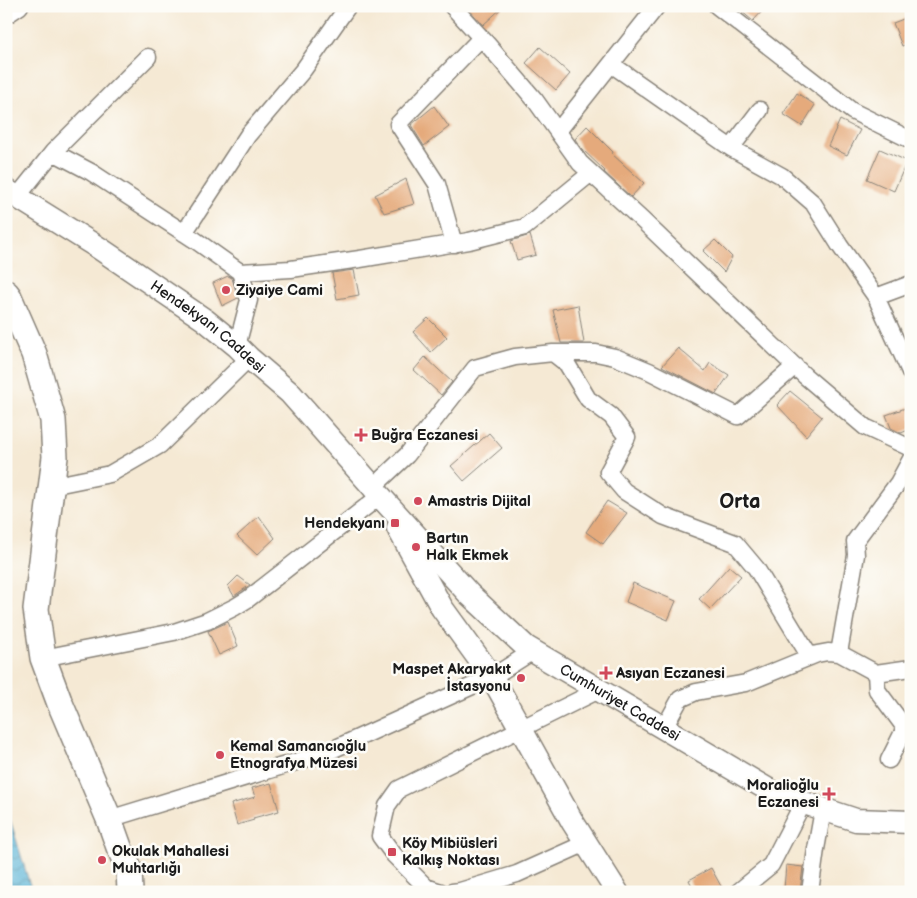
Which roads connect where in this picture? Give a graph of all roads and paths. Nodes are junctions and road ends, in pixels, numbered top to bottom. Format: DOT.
graph roads {
  1 [pos="20,6"];
  2 [pos="348,6"];
  3 [pos="452,6"];
  4 [pos="657,6"];
  5 [pos="717,6"];
  6 [pos="6,12"];
  7 [pos="481,38"];
  8 [pos="148,57"];
  9 [pos="611,64"];
  10 [pos="760,110"];
  11 [pos="558,131"];
  12 [pos="911,140"];
  13 [pos="731,148"];
  14 [pos="53,152"];
  15 [pos="591,173"];
  16 [pos="11,193"];
  17 [pos="184,232"];
  18 [pos="454,244"];
  19 [pos="240,272"];
  20 [pos="911,284"];
  21 [pos="6,293"];
  22 [pos="876,297"];
  23 [pos="243,352"];
  24 [pos="553,353"];
  25 [pos="795,366"];
  26 [pos="911,374"];
  27 [pos="911,446"];
  28 [pos="911,459"];
  29 [pos="51,486"];
  30 [pos="377,491"];
  31 [pos="533,651"];
  32 [pos="839,653"];
  33 [pos="810,657"];
  34 [pos="43,658"];
  35 [pos="911,668"];
  36 [pos="876,673"];
  37 [pos="492,677"];
  38 [pos="599,690"];
  39 [pos="521,728"];
  40 [pos="664,728"];
  41 [pos="889,760"];
  42 [pos="813,806"];
  43 [pos="109,819"];
  44 [pos="911,822"];
  45 [pos="586,843"];
  46 [pos="130,892"];
  47 [pos="441,892"];
  48 [pos="452,892"];
  49 [pos="616,892"];
  50 [pos="738,892"];
  51 [pos="810,892"];
  1 -- 6 [label="street"];
  2 -- 17 [label="street"];
  3 -- 7 [label="street"];
  4 -- 9 [label="street"];
  5 -- 12 [label="street"];
  7 -- 11 [label="street"];
  7 -- 18 [label="street"];
  8 -- 14 [label="street"];
  9 -- 11 [label="street"];
  9 -- 13 [label="street"];
  10 -- 13 [label="street"];
  11 -- 15 [label="street"];
  13 -- 22 [label="street"];
  14 -- 16 [label="street"];
  14 -- 17 [label="street"];
  15 -- 18 [label="street"];
  15 -- 25 [label="street"];
  16 -- 23 [label="main road, Hendekyanı Caddesi"];
  17 -- 19 [label="street"];
  18 -- 19 [label="street"];
  19 -- 23 [label="street"];
  20 -- 22 [label="street"];
  21 -- 29 [label="main road"];
  22 -- 26 [label="street"];
  23 -- 29 [label="street"];
  23 -- 30 [label="main road, Hendekyanı Caddesi"];
  24 -- 25 [label="street"];
  24 -- 30 [label="street"];
  24 -- 33 [label="street"];
  25 -- 27 [label="street"];
  28 -- 32 [label="street"];
  29 -- 34 [label="main road"];
  30 -- 31 [label="main road, Cumhuriyet Caddesi"];
  30 -- 34 [label="street"];
  30 -- 37 [label="main road"];
  31 -- 37 [label="street"];
  31 -- 38 [label="main road, Cumhuriyet Caddesi"];
  32 -- 33 [label="street"];
  32 -- 36 [label="street"];
  33 -- 40 [label="street"];
  34 -- 43 [label="main road"];
  35 -- 36 [label="street"];
  36 -- 41 [label="street"];
  37 -- 39 [label="main road"];
  37 -- 43 [label="street"];
  38 -- 39 [label="street"];
  38 -- 40 [label="main road, Cumhuriyet Caddesi"];
  39 -- 45 [label="main road"];
  39 -- 47 [label="street"];
  40 -- 42 [label="main road, Cumhuriyet Caddesi"];
  42 -- 44 [label="main road, Cumhuriyet Caddesi"];
  42 -- 50 [label="street"];
  42 -- 51 [label="street"];
  43 -- 46 [label="main road"];
  45 -- 48 [label="street"];
  45 -- 49 [label="main road"];
}
